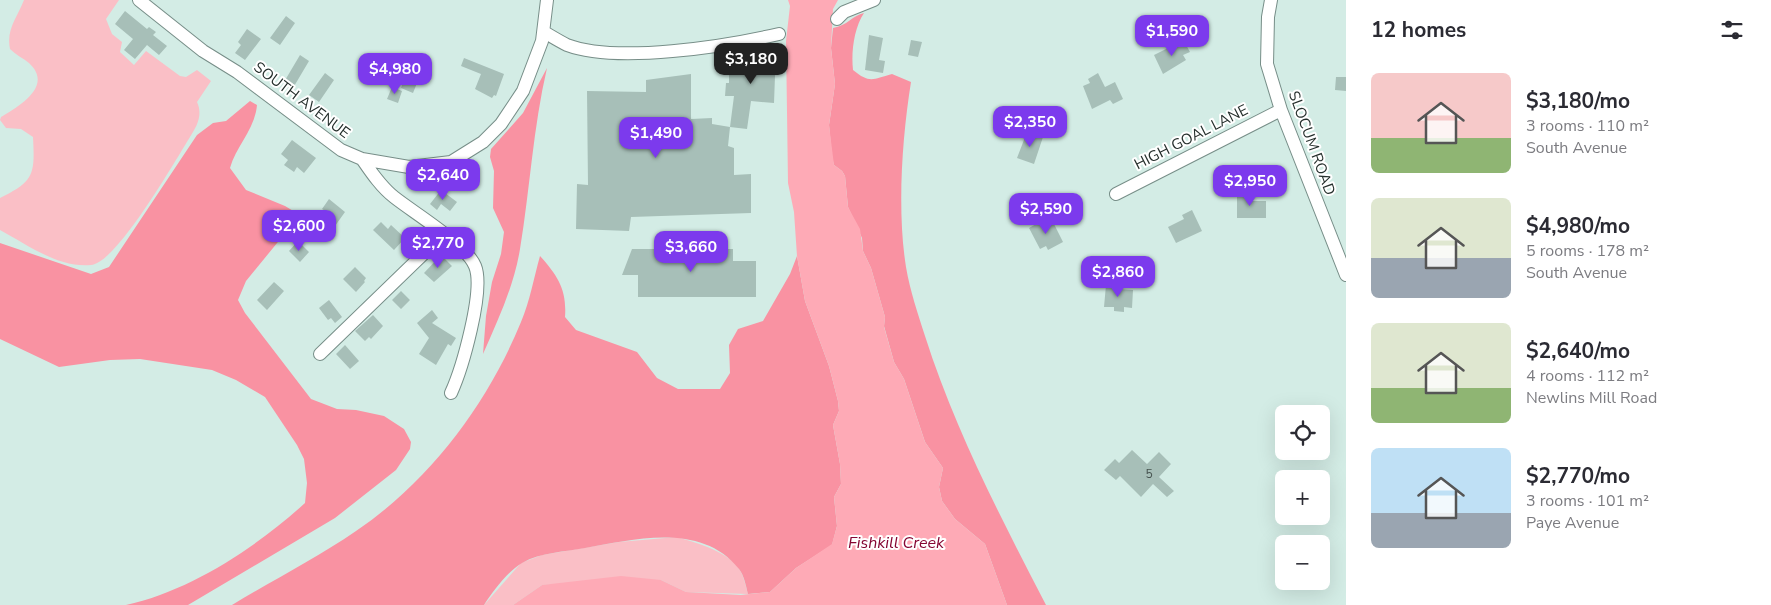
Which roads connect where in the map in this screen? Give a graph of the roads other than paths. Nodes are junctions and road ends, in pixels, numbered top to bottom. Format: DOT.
graph roads {
  1 [pos="139,0"];
  2 [pos="547,0"];
  3 [pos="874,0"];
  4 [pos="1271,0"];
  5 [pos="837,19"];
  6 [pos="544,32"];
  7 [pos="779,34"];
  8 [pos="1281,110"];
  9 [pos="362,159"];
  10 [pos="1116,194"];
  11 [pos="444,234"];
  12 [pos="1346,275"];
  13 [pos="320,354"];
  14 [pos="451,393"];
  1 -- 9 [label="street, SOUTH AVENUE"];
  2 -- 6 [label="street, SOUTH AVENUE"];
  3 -- 5 [label="street"];
  4 -- 8 [label="street, SLOCUM ROAD"];
  6 -- 7 [label="street"];
  6 -- 9 [label="street, SOUTH AVENUE"];
  8 -- 10 [label="street, HIGH GOAL LANE"];
  8 -- 12 [label="street, SLOCUM ROAD"];
  9 -- 11 [label="street"];
  11 -- 13 [label="street"];
  11 -- 14 [label="street"];
}
